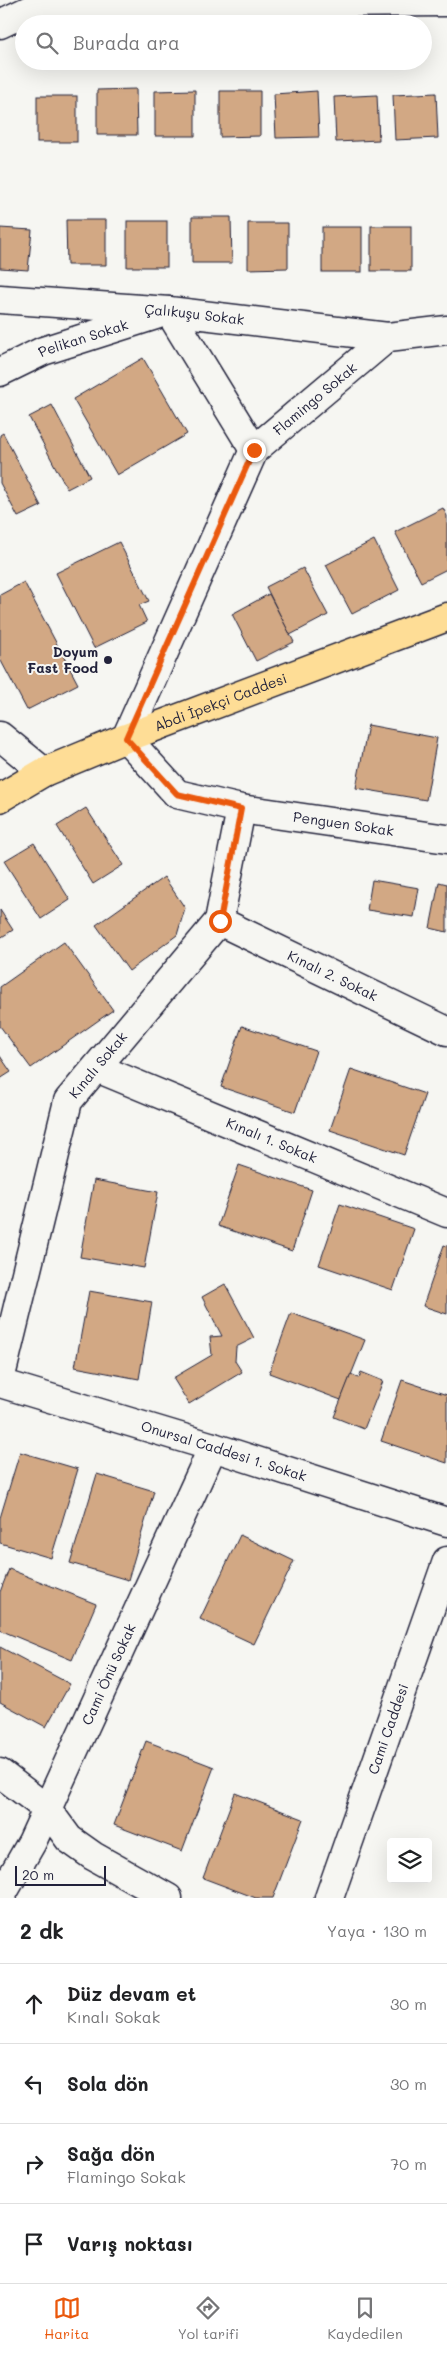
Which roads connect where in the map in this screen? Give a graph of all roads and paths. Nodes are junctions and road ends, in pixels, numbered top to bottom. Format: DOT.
graph roads {
  1 [pos="447,2"];
  2 [pos="19,15"];
  3 [pos="15,17"];
  4 [pos="0,24"];
  5 [pos="0,299"];
  6 [pos="169,311"];
  7 [pos="447,330"];
  8 [pos="388,337"];
  9 [pos="0,372"];
  10 [pos="254,450"];
  11 [pos="447,617"];
  12 [pos="0,736"];
  13 [pos="126,738"];
  14 [pos="44,772"];
  15 [pos="0,798"];
  16 [pos="241,809"];
  17 [pos="447,839"];
  18 [pos="220,921"];
  19 [pos="447,1031"];
  20 [pos="97,1068"];
  21 [pos="447,1213"];
  22 [pos="0,1381"];
  23 [pos="213,1448"];
  24 [pos="447,1522"];
  25 [pos="447,1561"];
  26 [pos="0,1772"];
  27 [pos="48,1809"];
  28 [pos="0,1898"];
  29 [pos="168,1898"];
  30 [pos="329,1898"];
  1 -- 2 [label="street"];
  3 -- 4 [label="street"];
  5 -- 6 [label="street, Çalıkuşu Sokak"];
  6 -- 8 [label="street, Çalıkuşu Sokak"];
  6 -- 9 [label="street, Pelikan Sokak"];
  6 -- 10 [label="street"];
  7 -- 8 [label="street"];
  8 -- 10 [label="street, Flamingo Sokak"];
  10 -- 13 [label="street, Flamingo Sokak"];
  11 -- 13 [label="main road, Abdi İpekçi Caddesi"];
  12 -- 14 [label="street"];
  13 -- 14 [label="main road, Abdi İpekçi Caddesi"];
  13 -- 16 [label="street, Penguen Sokak"];
  14 -- 15 [label="main road, Abdi İpekçi Caddesi"];
  16 -- 17 [label="street, Penguen Sokak"];
  16 -- 18 [label="street, Kınalı Sokak"];
  18 -- 19 [label="street, Kınalı 2. Sokak"];
  18 -- 20 [label="street, Kınalı Sokak"];
  20 -- 21 [label="street, Kınalı 1. Sokak"];
  20 -- 22 [label="street, Kınalı Sokak"];
  22 -- 23 [label="street, Onursal Caddesi 1. Sokak"];
  23 -- 24 [label="street, Onursal Caddesi 1. Sokak"];
  23 -- 27 [label="street, Cami Önü Sokak"];
  25 -- 30 [label="street, Cami Caddesi"];
  26 -- 27 [label="street"];
  27 -- 28 [label="street, Cami Önü Sokak"];
  27 -- 29 [label="street"];
}
